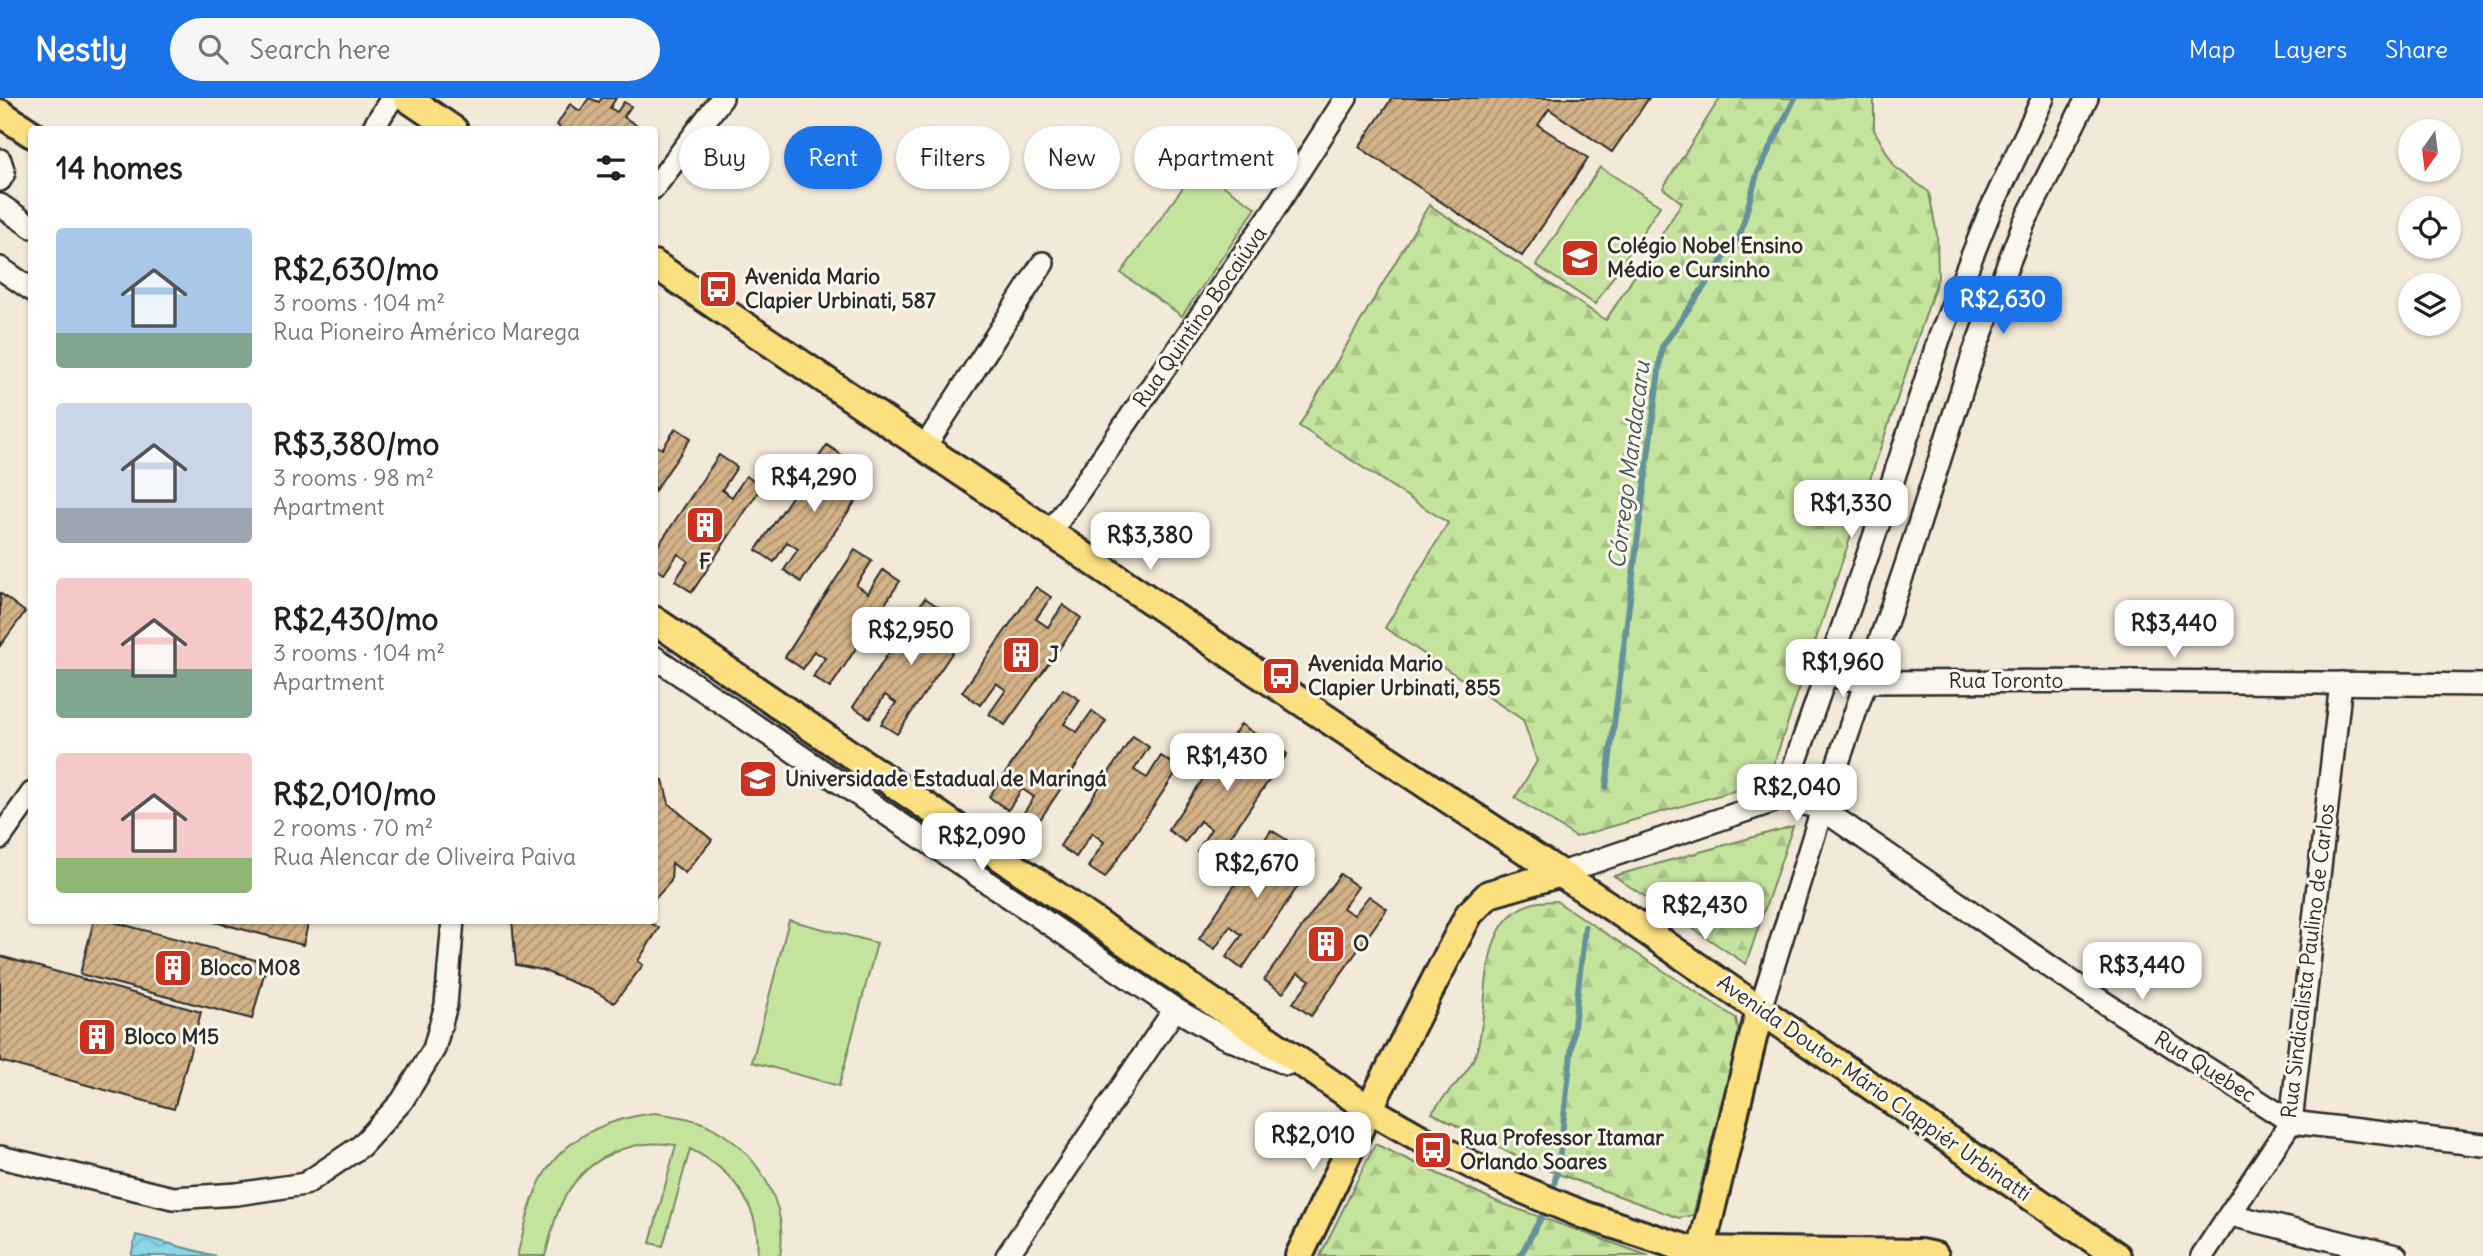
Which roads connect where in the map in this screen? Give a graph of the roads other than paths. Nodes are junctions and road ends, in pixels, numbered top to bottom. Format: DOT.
graph roads {
  1 [pos="392,98"];
  2 [pos="407,98"];
  3 [pos="722,98"];
  4 [pos="1346,98"];
  5 [pos="2043,98"];
  6 [pos="2087,98"];
  7 [pos="0,113"];
  8 [pos="374,126"];
  9 [pos="448,126"];
  10 [pos="28,131"];
  11 [pos="0,160"];
  12 [pos="0,180"];
  13 [pos="658,183"];
  14 [pos="0,205"];
  15 [pos="28,224"];
  16 [pos="1043,262"];
  17 [pos="658,267"];
  18 [pos="0,268"];
  19 [pos="28,287"];
  20 [pos="924,448"];
  21 [pos="1050,533"];
  22 [pos="658,623"];
  23 [pos="658,659"];
  24 [pos="1827,675"];
  25 [pos="1865,682"];
  26 [pos="2342,683"];
  27 [pos="2483,685"];
  28 [pos="1783,798"];
  29 [pos="28,799"];
  30 [pos="1822,809"];
  31 [pos="0,838"];
  32 [pos="1558,874"];
  33 [pos="453,924"];
  34 [pos="1175,1009"];
  35 [pos="1760,1009"];
  36 [pos="1336,1087"];
  37 [pos="1369,1109"];
  38 [pos="2291,1122"];
  39 [pos="2483,1145"];
  40 [pos="0,1157"];
  41 [pos="2231,1215"];
  42 [pos="1701,1254"];
  43 [pos="1007,1256"];
  44 [pos="1299,1256"];
  45 [pos="1935,1256"];
  46 [pos="2117,1256"];
  47 [pos="2202,1256"];
  48 [pos="2396,1256"];
  1 -- 8 [label="street"];
  2 -- 9 [label="main road"];
  3 -- 13 [label="street"];
  4 -- 21 [label="street, Rua Quintino Bocaiúva"];
  5 -- 24 [label="street"];
  6 -- 25 [label="street"];
  7 -- 10 [label="main road"];
  11 -- 12 [label="street"];
  14 -- 15 [label="street"];
  16 -- 20 [label="street"];
  17 -- 20 [label="main road, Avenida Doutor Mário Clappiér Urbinatti"];
  18 -- 19 [label="street"];
  20 -- 21 [label="main road, Avenida Doutor Mário Clappiér Urbinatti"];
  21 -- 32 [label="main road, Avenida Doutor Mário Clappiér Urbinatti"];
  22 -- 36 [label="main road"];
  23 -- 34 [label="street"];
  24 -- 25 [label="street, Rua Toronto"];
  24 -- 28 [label="street"];
  25 -- 26 [label="street, Rua Toronto"];
  25 -- 30 [label="street"];
  26 -- 27 [label="street, Rua Toronto"];
  26 -- 38 [label="street, Rua Sindicalista Paulino de Carlos"];
  28 -- 30 [label="street, Rua Quebec"];
  28 -- 32 [label="street"];
  29 -- 31 [label="street"];
  30 -- 35 [label="street"];
  30 -- 38 [label="street, Rua Quebec"];
  32 -- 35 [label="main road, Avenida Doutor Mário Clappiér Urbinatti"];
  32 -- 37 [label="main road"];
  33 -- 40 [label="street"];
  34 -- 36 [label="street"];
  34 -- 43 [label="street"];
  35 -- 42 [label="main road"];
  35 -- 46 [label="main road, Avenida Doutor Mário Clappiér Urbinatti"];
  36 -- 37 [label="main road"];
  37 -- 42 [label="main road"];
  37 -- 44 [label="main road"];
  38 -- 39 [label="street, Rua Quebec"];
  38 -- 41 [label="street, Rua Sindicalista Paulino de Carlos"];
  41 -- 47 [label="street, Rua Sindicalista Paulino de Carlos"];
  41 -- 48 [label="street"];
  42 -- 45 [label="main road"];
}
